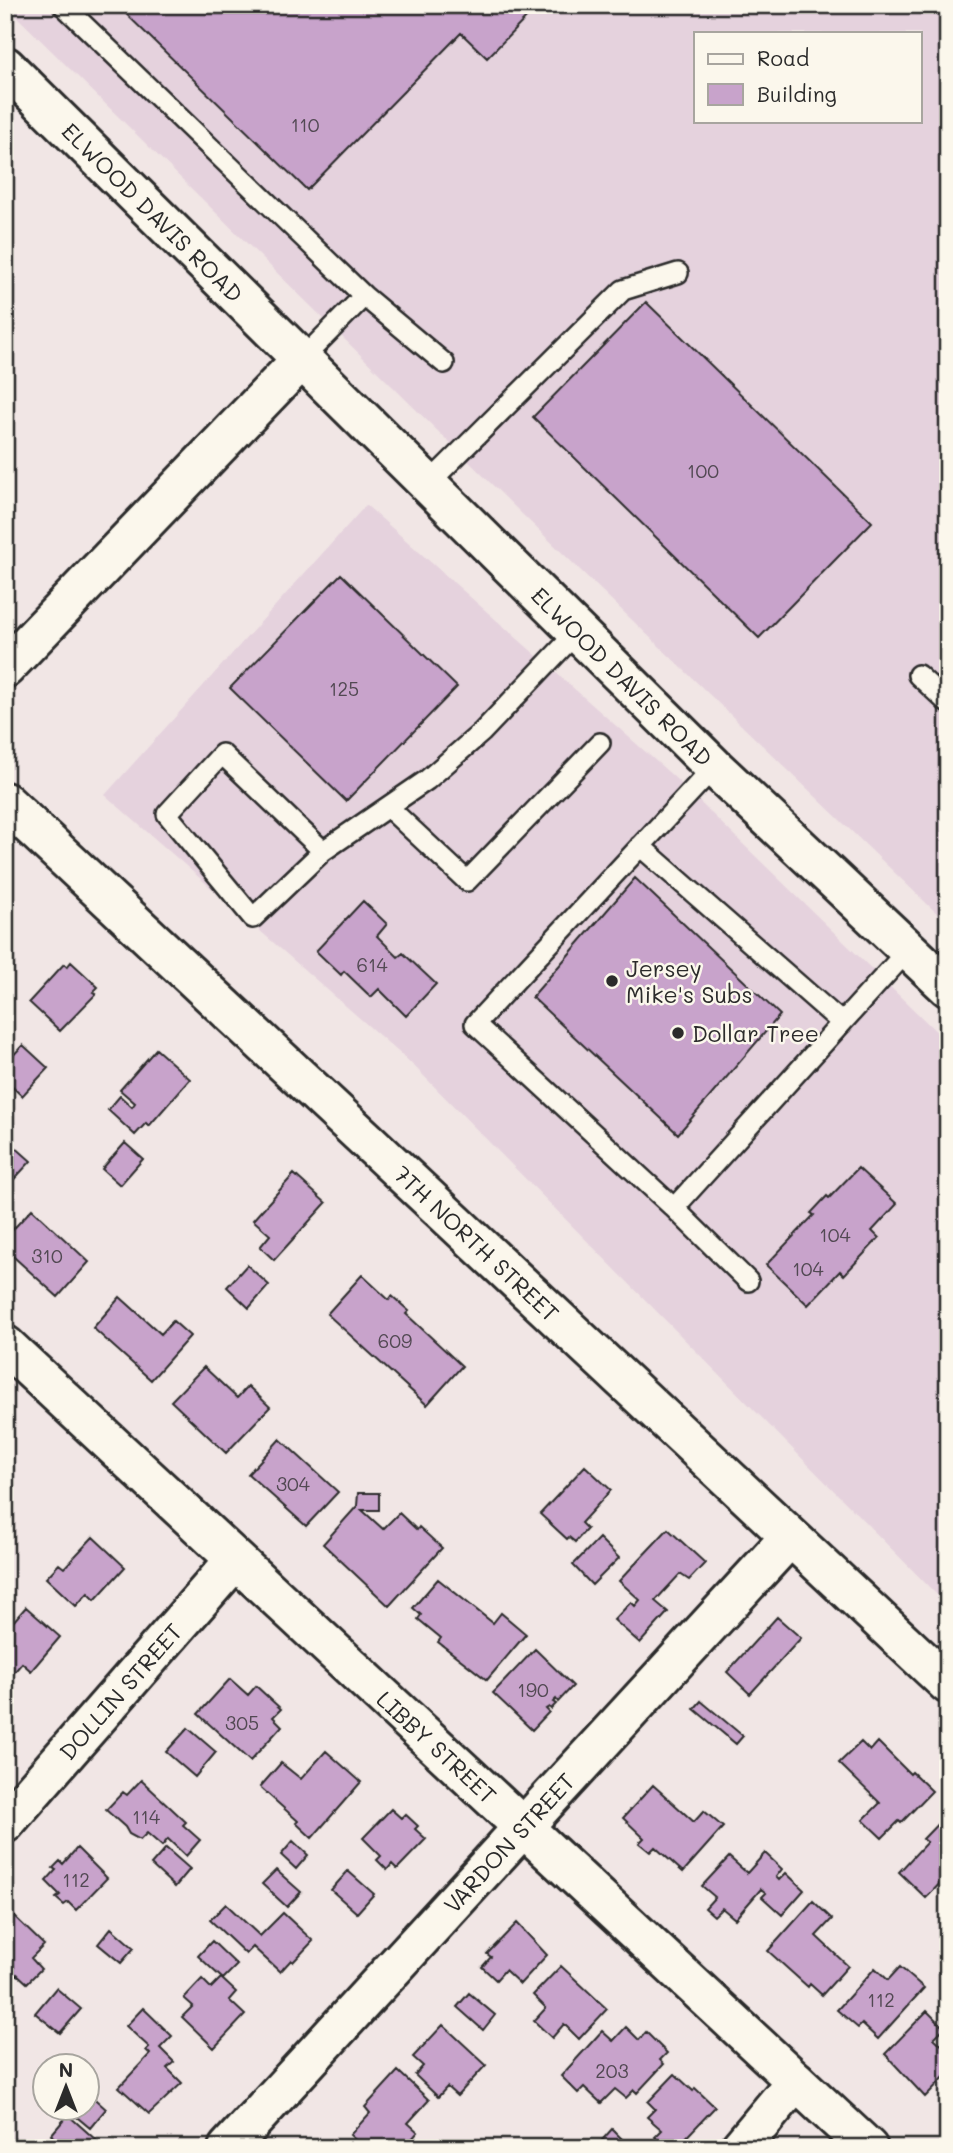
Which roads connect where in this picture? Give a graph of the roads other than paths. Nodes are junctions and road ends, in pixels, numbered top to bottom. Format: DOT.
graph roads {
  1 [pos="63,5"];
  2 [pos="5,66"];
  3 [pos="678,273"];
  4 [pos="364,296"];
  5 [pos="302,359"];
  6 [pos="444,363"];
  7 [pos="428,484"];
  8 [pos="578,631"];
  9 [pos="5,668"];
  10 [pos="918,675"];
  11 [pos="948,703"];
  12 [pos="600,743"];
  13 [pos="715,767"];
  14 [pos="5,802"];
  15 [pos="389,808"];
  16 [pos="640,846"];
  17 [pos="323,851"];
  18 [pos="908,950"];
  19 [pos="948,987"];
  20 [pos="842,1023"];
  21 [pos="674,1208"];
  22 [pos="748,1280"];
  23 [pos="5,1345"];
  24 [pos="790,1537"];
  25 [pos="236,1560"];
  26 [pos="948,1684"];
  27 [pos="5,1823"];
  28 [pos="523,1826"];
  29 [pos="796,2081"];
  30 [pos="228,2148"];
  31 [pos="740,2148"];
  32 [pos="868,2148"];
  1 -- 4 [label="lane"];
  2 -- 5 [label="street, ELWOOD DAVIS ROAD"];
  3 -- 7 [label="lane"];
  4 -- 5 [label="lane"];
  4 -- 6 [label="lane"];
  5 -- 7 [label="street, ELWOOD DAVIS ROAD"];
  5 -- 9 [label="street"];
  7 -- 8 [label="street, ELWOOD DAVIS ROAD"];
  8 -- 13 [label="street, ELWOOD DAVIS ROAD"];
  8 -- 15 [label="lane"];
  10 -- 11 [label="lane"];
  12 -- 15 [label="lane"];
  13 -- 16 [label="lane"];
  13 -- 18 [label="street, ELWOOD DAVIS ROAD"];
  14 -- 24 [label="street, 7TH NORTH STREET"];
  15 -- 17 [label="lane"];
  16 -- 20 [label="lane"];
  16 -- 21 [label="lane"];
  17 -- 17 [label="lane"];
  18 -- 19 [label="street, ELWOOD DAVIS ROAD"];
  18 -- 20 [label="lane"];
  20 -- 21 [label="lane"];
  21 -- 22 [label="lane"];
  23 -- 25 [label="street, LIBBY STREET"];
  24 -- 26 [label="street, 7TH NORTH STREET"];
  24 -- 28 [label="street, VARDON STREET"];
  25 -- 27 [label="street, DOLLIN STREET"];
  25 -- 28 [label="street, LIBBY STREET"];
  28 -- 29 [label="street, LIBBY STREET"];
  28 -- 30 [label="street, VARDON STREET"];
  29 -- 31 [label="street"];
  29 -- 32 [label="street, LIBBY STREET"];
}
